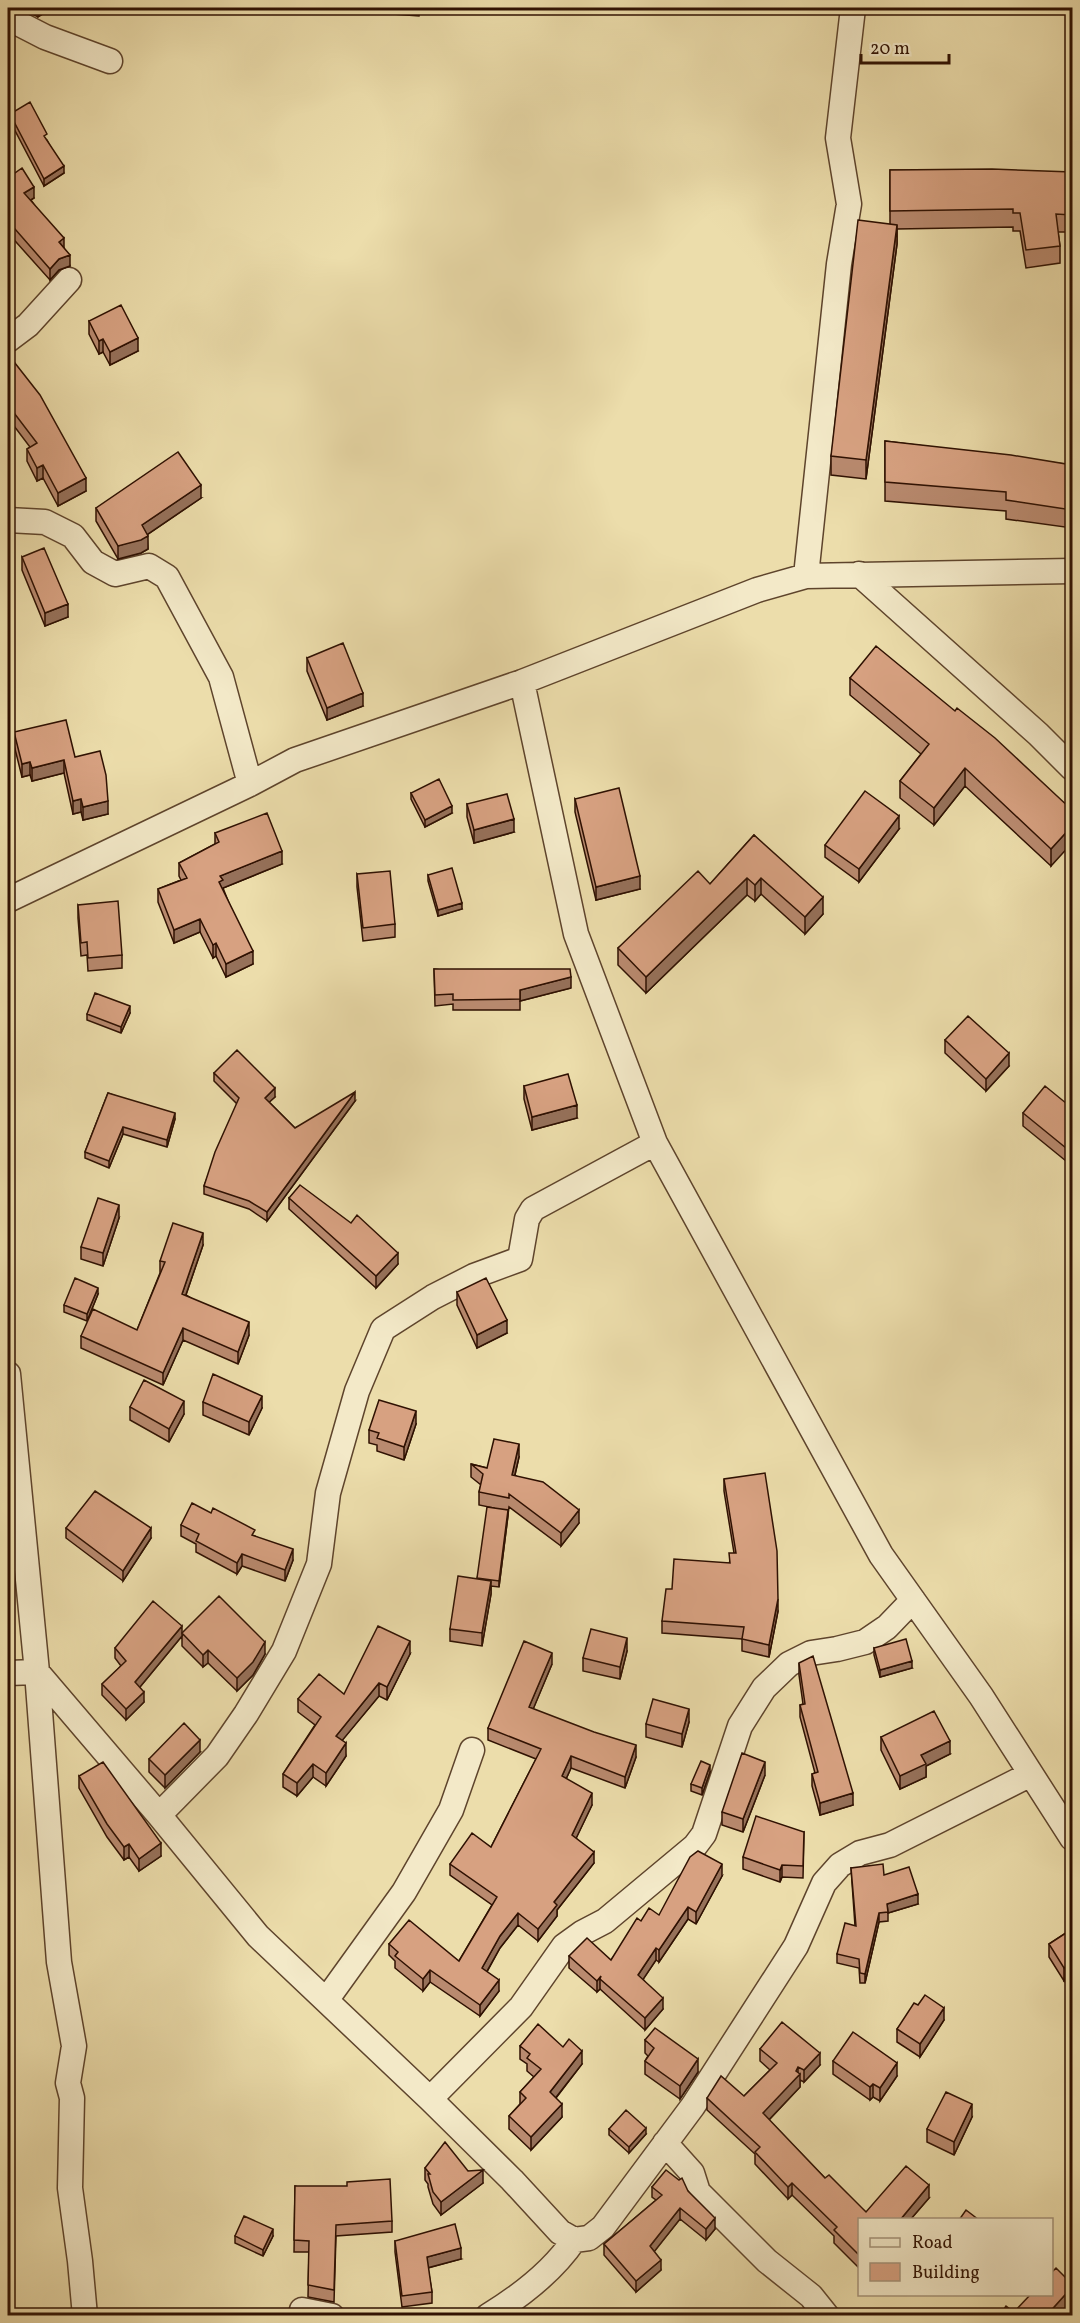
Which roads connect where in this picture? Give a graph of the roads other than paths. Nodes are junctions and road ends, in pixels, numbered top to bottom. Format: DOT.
graph roads {
  1 [pos="853,8"];
  2 [pos="8,18"];
  3 [pos="110,61"];
  4 [pos="69,280"];
  5 [pos="8,340"];
  6 [pos="8,520"];
  7 [pos="1072,570"];
  8 [pos="860,574"];
  9 [pos="806,576"];
  10 [pos="522,682"];
  11 [pos="1072,768"];
  12 [pos="250,784"];
  13 [pos="8,900"];
  14 [pos="655,1143"];
  15 [pos="8,1374"];
  16 [pos="913,1600"];
  17 [pos="37,1672"];
  18 [pos="8,1673"];
  19 [pos="472,1750"];
  20 [pos="1031,1774"];
  21 [pos="159,1815"];
  22 [pos="1072,1838"];
  23 [pos="327,1999"];
  24 [pos="430,2099"];
  25 [pos="665,2143"];
  26 [pos="574,2241"];
  27 [pos="302,2310"];
  28 [pos="85,2316"];
  29 [pos="332,2316"];
  30 [pos="488,2316"];
  31 [pos="827,2316"];
  1 -- 9 [label="street"];
  2 -- 3 [label="street"];
  4 -- 5 [label="street"];
  6 -- 12 [label="street"];
  7 -- 8 [label="street"];
  8 -- 9 [label="street"];
  8 -- 11 [label="street"];
  9 -- 10 [label="street"];
  10 -- 12 [label="street"];
  10 -- 14 [label="street"];
  12 -- 13 [label="street"];
  14 -- 16 [label="street"];
  14 -- 21 [label="street"];
  15 -- 17 [label="street"];
  16 -- 20 [label="street"];
  16 -- 24 [label="street"];
  17 -- 18 [label="street"];
  17 -- 21 [label="street"];
  17 -- 28 [label="street"];
  19 -- 23 [label="street"];
  20 -- 22 [label="street"];
  20 -- 25 [label="street"];
  21 -- 23 [label="street"];
  23 -- 24 [label="street"];
  24 -- 26 [label="street"];
  25 -- 26 [label="street"];
  25 -- 31 [label="street"];
  26 -- 30 [label="street"];
  27 -- 29 [label="street"];
}
